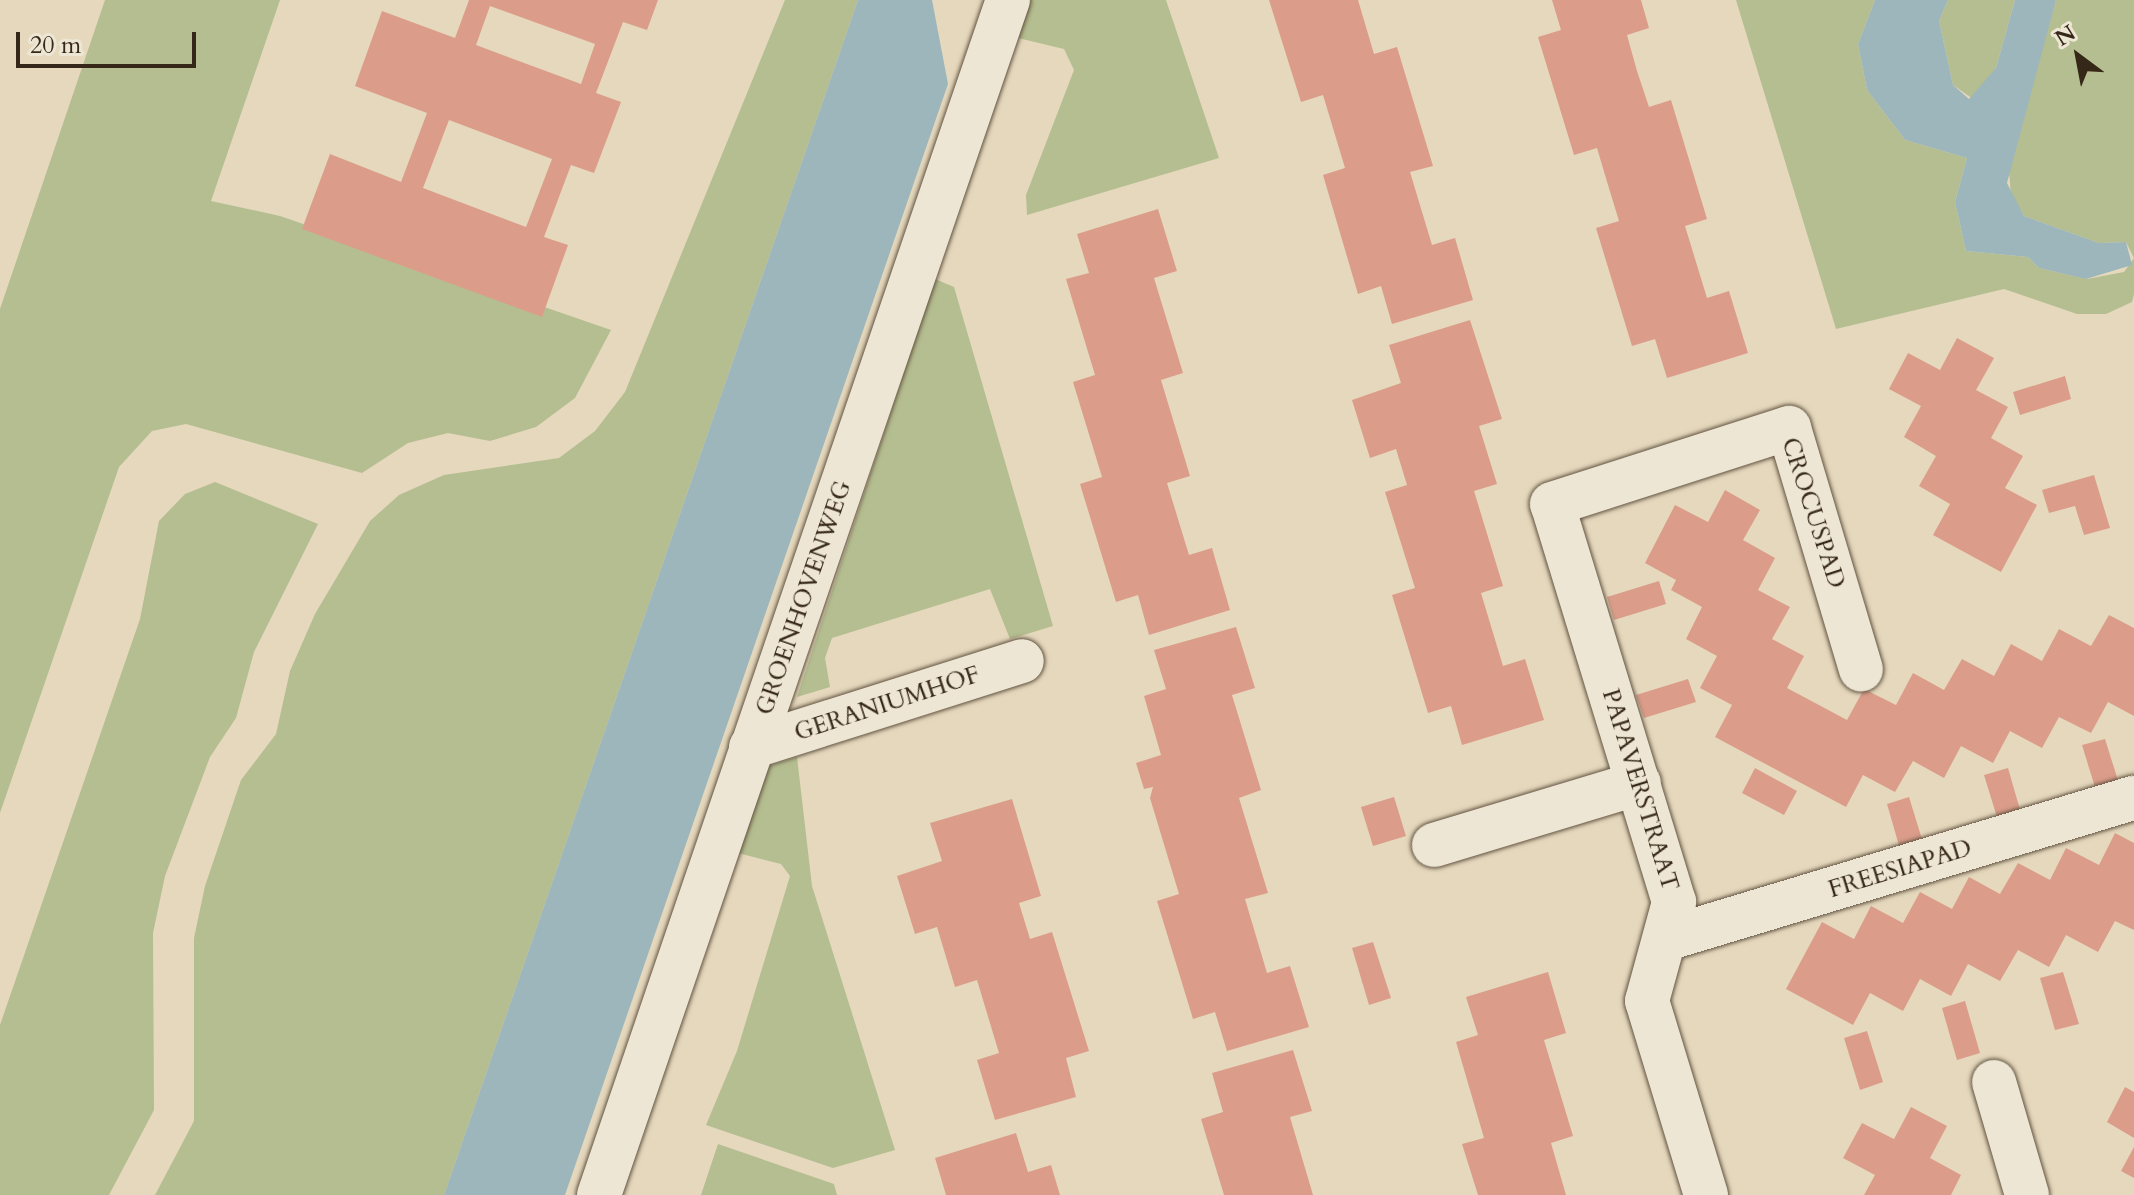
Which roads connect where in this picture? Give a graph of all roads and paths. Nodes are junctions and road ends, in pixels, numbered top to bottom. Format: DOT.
graph roads {
  1 [pos="1008,0"];
  2 [pos="1622,481"];
  3 [pos="1022,661"];
  4 [pos="1861,670"];
  5 [pos="751,747"];
  6 [pos="1639,783"];
  7 [pos="2134,798"];
  8 [pos="1434,845"];
  9 [pos="1666,939"];
  10 [pos="1994,1082"];
  11 [pos="599,1195"];
  12 [pos="1706,1195"];
  13 [pos="2027,1195"];
  1 -- 5 [label="street, GROENHOVENWEG"];
  2 -- 4 [label="street, CROCUSPAD"];
  2 -- 6 [label="street, PAPAVERSTRAAT"];
  3 -- 5 [label="street, GERANIUMHOF"];
  5 -- 11 [label="street, GROENHOVENWEG"];
  6 -- 8 [label="street"];
  6 -- 9 [label="street, PAPAVERSTRAAT"];
  7 -- 9 [label="street, FREESIAPAD"];
  9 -- 12 [label="street, PAPAVERSTRAAT"];
  10 -- 13 [label="street"];
}
